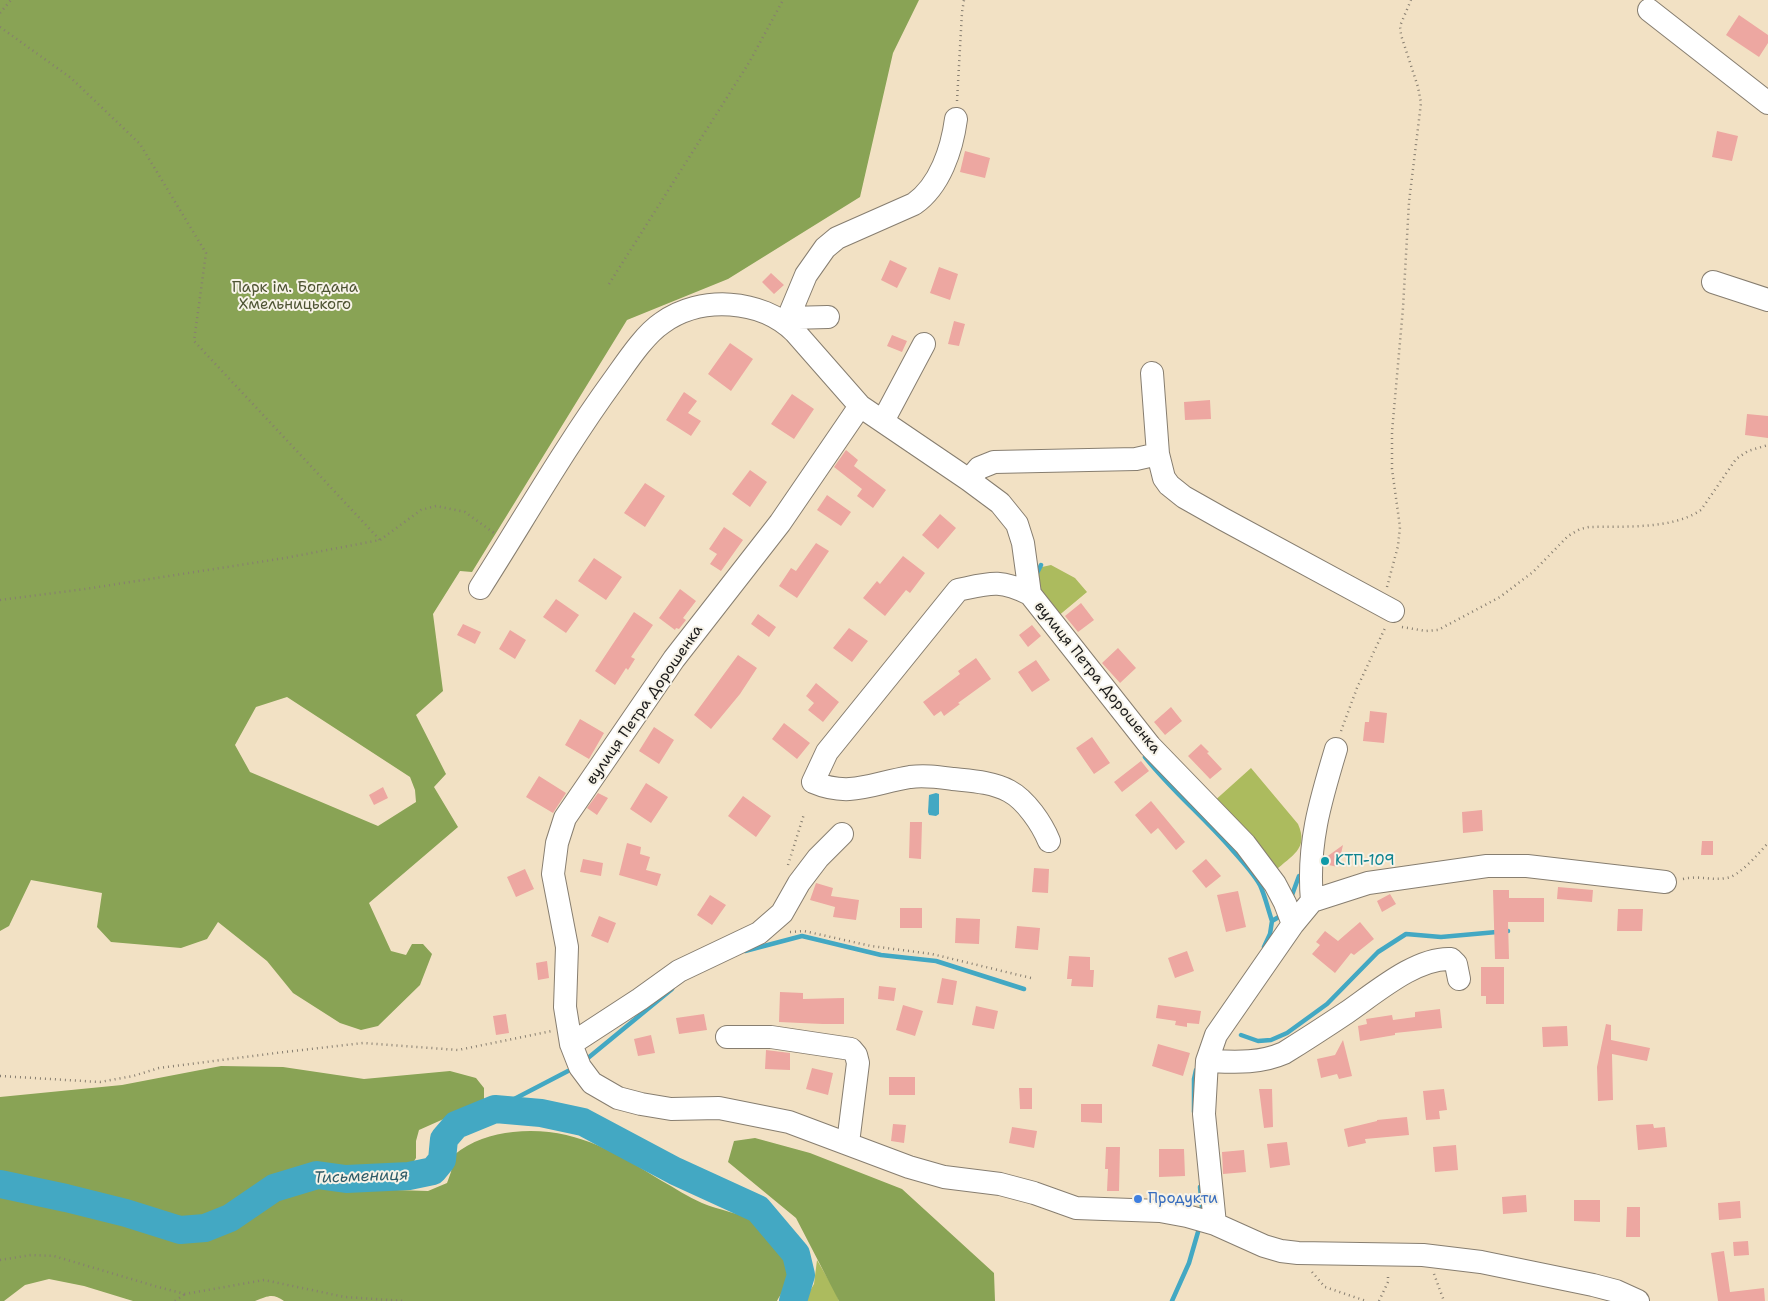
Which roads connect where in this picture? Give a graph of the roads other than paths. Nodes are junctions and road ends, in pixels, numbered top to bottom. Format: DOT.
graph roads {
  1 [pos="1649,10"];
  2 [pos="1768,103"];
  3 [pos="956,119"];
  4 [pos="1713,282"];
  5 [pos="1768,300"];
  6 [pos="828,317"];
  7 [pos="787,320"];
  8 [pos="924,344"];
  9 [pos="1152,373"];
  10 [pos="860,406"];
  11 [pos="883,421"];
  12 [pos="1158,454"];
  13 [pos="969,480"];
  14 [pos="1023,543"];
  15 [pos="992,582"];
  16 [pos="480,588"];
  17 [pos="1030,594"];
  18 [pos="1387,612"];
  19 [pos="1336,749"];
  20 [pos="842,834"];
  21 [pos="1049,841"];
  22 [pos="1665,882"];
  23 [pos="1312,901"];
  24 [pos="1293,924"];
  25 [pos="1459,979"];
  26 [pos="570,1037"];
  27 [pos="727,1037"];
  28 [pos="1207,1062"];
  29 [pos="848,1144"];
  30 [pos="1215,1224"];
  31 [pos="1638,1301"];
  1 -- 2 [label="street"];
  3 -- 7 [label="street"];
  4 -- 5 [label="street"];
  6 -- 7 [label="street"];
  7 -- 10 [label="street, вулиця Петра Дорошенка"];
  7 -- 16 [label="street, вулиця Петра Дорошенка"];
  8 -- 11 [label="street"];
  9 -- 12 [label="street"];
  10 -- 11 [label="street, вулиця Петра Дорошенка"];
  10 -- 26 [label="street, вулиця Петра Дорошенка"];
  11 -- 13 [label="street, вулиця Петра Дорошенка"];
  12 -- 13 [label="street"];
  12 -- 18 [label="street"];
  13 -- 14 [label="street, вулиця Петра Дорошенка"];
  14 -- 15 [label="street"];
  14 -- 17 [label="street, вулиця Петра Дорошенка"];
  15 -- 17 [label="street"];
  15 -- 21 [label="street"];
  17 -- 24 [label="street, вулиця Петра Дорошенка"];
  19 -- 23 [label="street"];
  20 -- 26 [label="street"];
  22 -- 23 [label="street"];
  23 -- 24 [label="street"];
  24 -- 28 [label="street"];
  25 -- 28 [label="street"];
  26 -- 29 [label="street, вулиця Петра Дорошенка"];
  27 -- 29 [label="street"];
  28 -- 30 [label="street"];
  29 -- 30 [label="street, вулиця Петра Дорошенка"];
  30 -- 31 [label="street, вулиця Петра Дорошенка"];
}
